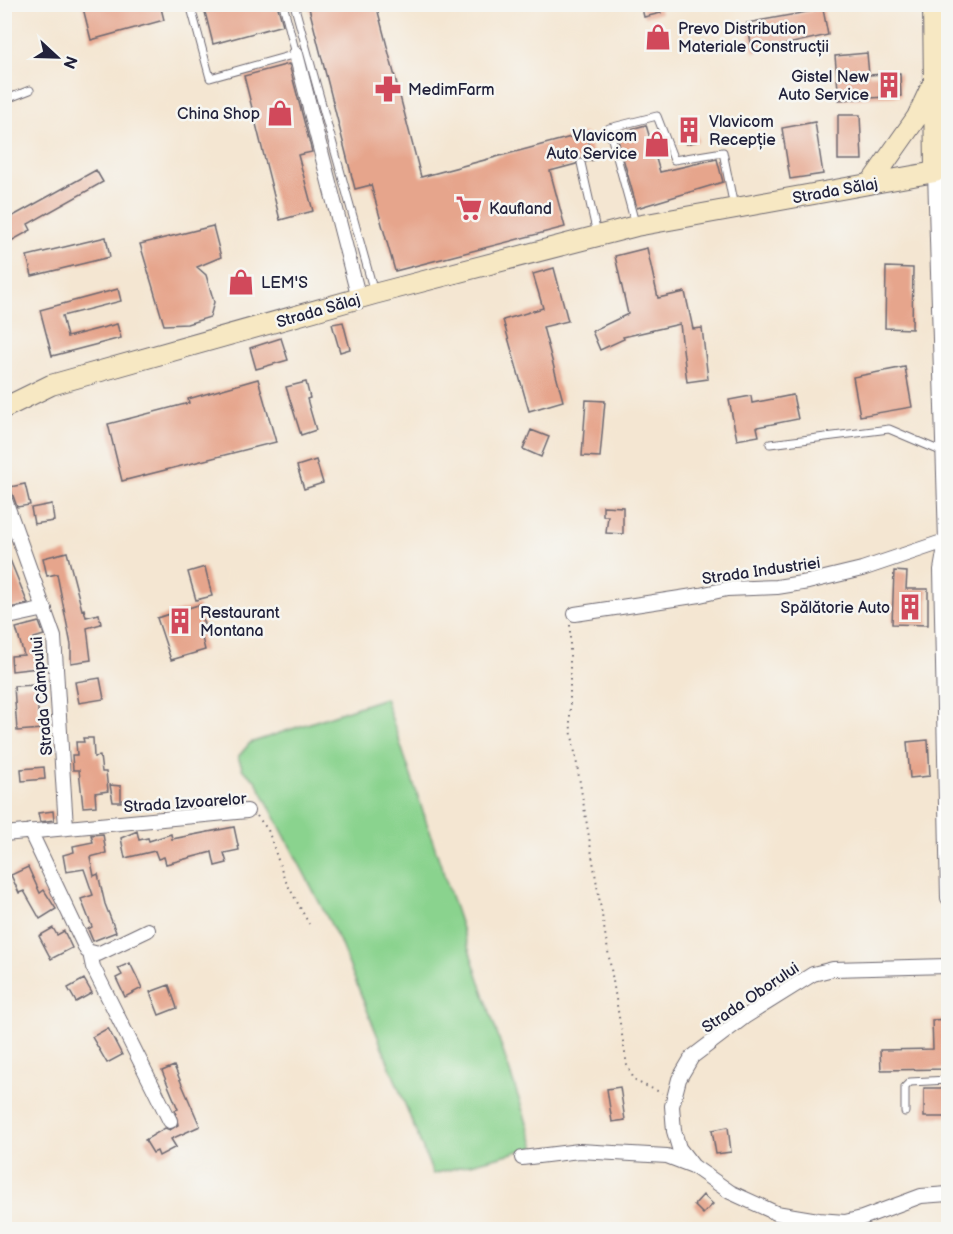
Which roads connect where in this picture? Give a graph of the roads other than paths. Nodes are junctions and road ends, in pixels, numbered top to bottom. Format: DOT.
graph roads {
  1 [pos="189,4"];
  2 [pos="283,4"];
  3 [pos="294,4"];
  4 [pos="933,4"];
  5 [pos="296,54"];
  6 [pos="934,79"];
  7 [pos="30,90"];
  8 [pos="4,100"];
  9 [pos="581,163"];
  10 [pos="935,172"];
  11 [pos="870,184"];
  12 [pos="734,207"];
  13 [pos="636,226"];
  14 [pos="598,236"];
  15 [pos="367,296"];
  16 [pos="4,408"];
  17 [pos="770,444"];
  18 [pos="943,452"];
  19 [pos="4,497"];
  20 [pos="947,540"];
  21 [pos="45,609"];
  22 [pos="575,614"];
  23 [pos="4,618"];
  24 [pos="247,811"];
  25 [pos="66,827"];
  26 [pos="30,831"];
  27 [pos="4,834"];
  28 [pos="948,898"];
  29 [pos="148,930"];
  30 [pos="90,953"];
  31 [pos="948,966"];
  32 [pos="948,1080"];
  33 [pos="905,1112"];
  34 [pos="170,1121"];
  35 [pos="522,1158"];
  36 [pos="693,1166"];
  37 [pos="948,1194"];
  1 -- 5 [label="lane"];
  2 -- 5 [label="lane"];
  3 -- 15 [label="lane"];
  4 -- 6 [label="street"];
  5 -- 15 [label="street"];
  6 -- 10 [label="street"];
  6 -- 11 [label="street"];
  7 -- 8 [label="lane"];
  9 -- 14 [label="lane"];
  10 -- 11 [label="street, Strada Sălaj"];
  10 -- 18 [label="street"];
  11 -- 12 [label="street, Strada Sălaj"];
  12 -- 13 [label="street, Strada Sălaj"];
  12 -- 13 [label="lane"];
  13 -- 14 [label="street, Strada Sălaj"];
  14 -- 15 [label="street, Strada Sălaj"];
  15 -- 16 [label="street, Strada Sălaj"];
  17 -- 18 [label="lane"];
  18 -- 20 [label="street"];
  19 -- 21 [label="street, Strada Câmpului"];
  20 -- 22 [label="street, Strada Industriei"];
  20 -- 28 [label="street"];
  21 -- 23 [label="street"];
  21 -- 25 [label="street, Strada Câmpului"];
  24 -- 25 [label="street, Strada Izvoarelor"];
  25 -- 26 [label="street, Strada Izvoarelor"];
  26 -- 27 [label="street, Strada Izvoarelor"];
  26 -- 30 [label="street"];
  29 -- 30 [label="street"];
  30 -- 34 [label="street"];
  31 -- 36 [label="street, Strada Oborului"];
  32 -- 33 [label="lane"];
  35 -- 36 [label="street, Strada Oborului"];
  36 -- 37 [label="street, Strada Oborului"];
}
